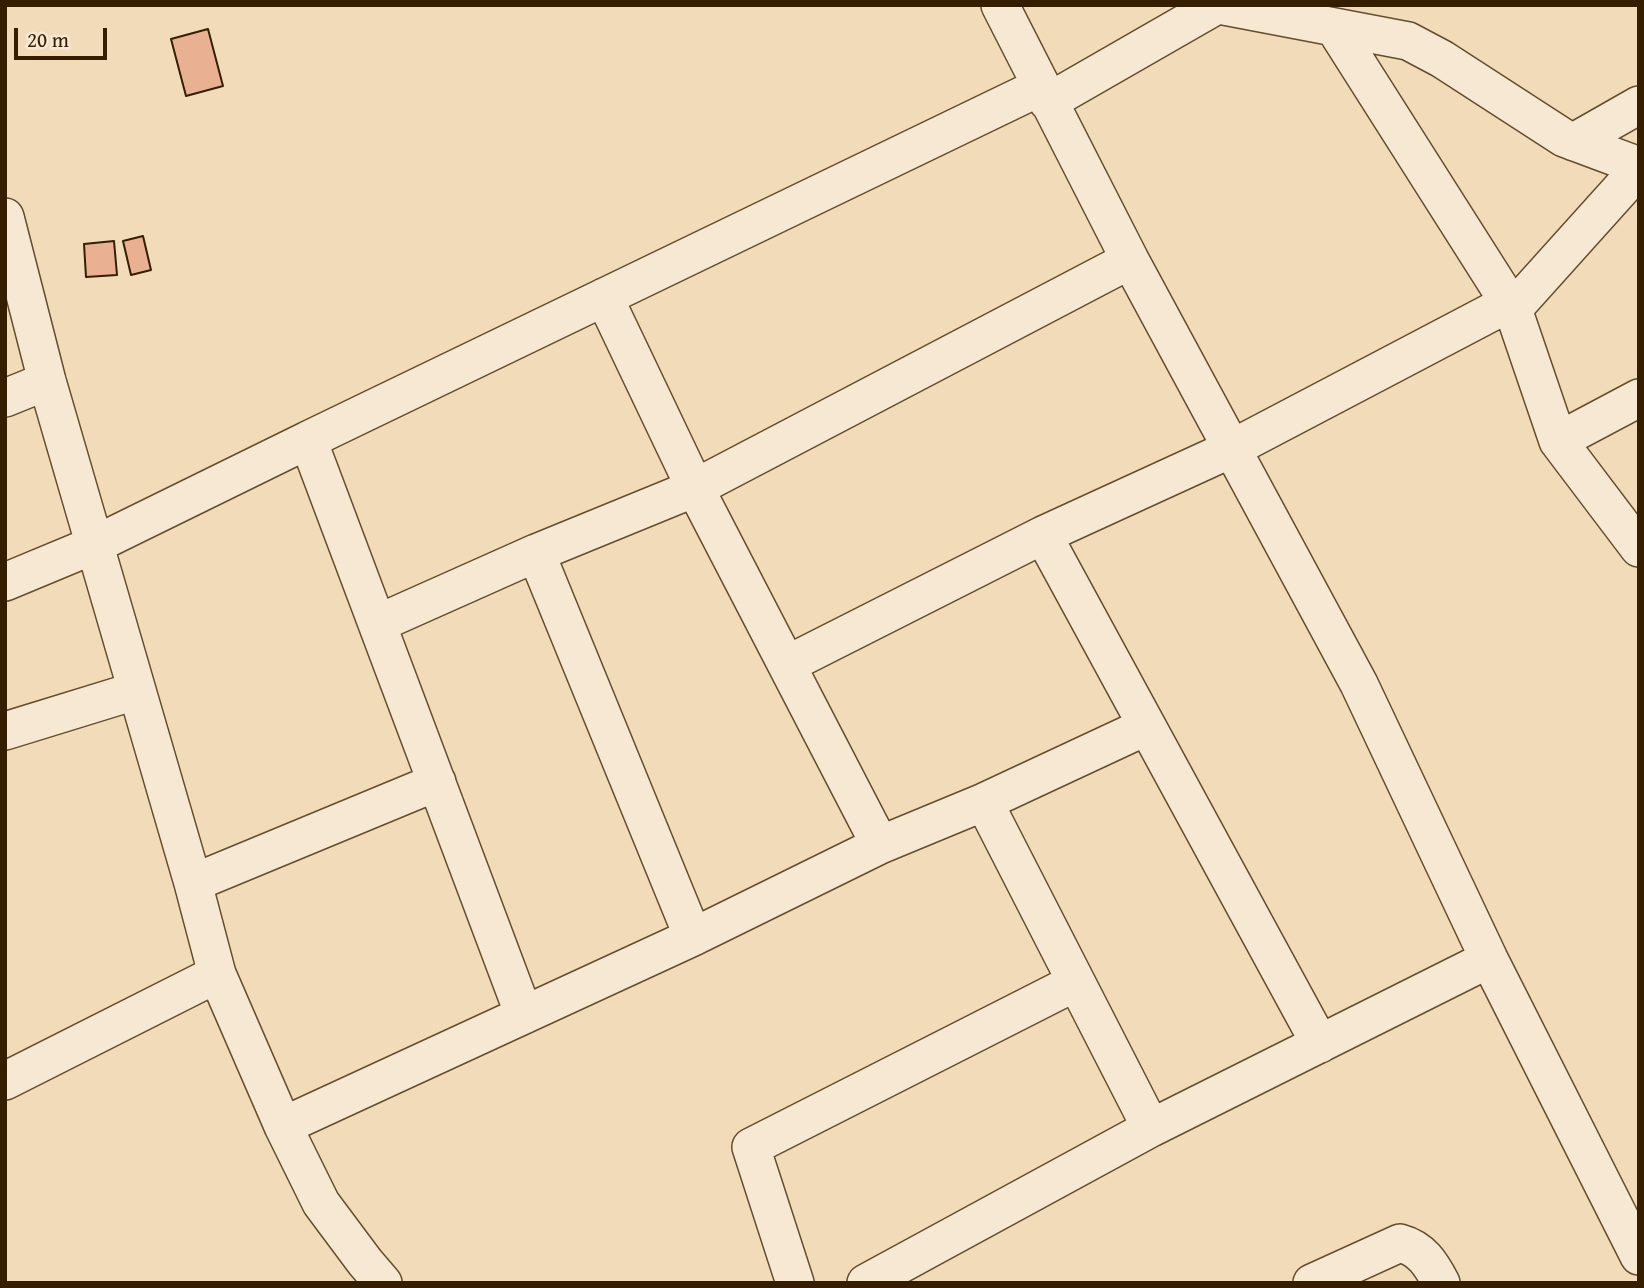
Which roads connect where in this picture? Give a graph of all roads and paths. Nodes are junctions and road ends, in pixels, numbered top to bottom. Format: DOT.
graph roads {
  1 [pos="1000,5"];
  2 [pos="1218,5"];
  3 [pos="1334,27"];
  4 [pos="1044,95"];
  5 [pos="1639,105"];
  6 [pos="1574,142"];
  7 [pos="1639,168"];
  8 [pos="5,217"];
  9 [pos="1130,260"];
  10 [pos="604,297"];
  11 [pos="1511,306"];
  12 [pos="47,381"];
  13 [pos="5,398"];
  14 [pos="1639,398"];
  15 [pos="308,440"];
  16 [pos="1558,440"];
  17 [pos="1234,448"];
  18 [pos="695,488"];
  19 [pos="1043,535"];
  20 [pos="94,545"];
  21 [pos="1639,548"];
  22 [pos="536,553"];
  23 [pos="5,582"];
  24 [pos="379,623"];
  25 [pos="788,664"];
  26 [pos="135,691"];
  27 [pos="1147,726"];
  28 [pos="5,731"];
  29 [pos="437,782"];
  30 [pos="984,802"];
  31 [pos="880,845"];
  32 [pos="193,883"];
  33 [pos="693,937"];
  34 [pos="1489,959"];
  35 [pos="217,974"];
  36 [pos="1076,982"];
  37 [pos="524,1015"];
  38 [pos="1320,1044"];
  39 [pos="5,1081"];
  40 [pos="283,1126"];
  41 [pos="1151,1128"];
  42 [pos="1639,1256"];
  43 [pos="383,1283"];
  44 [pos="795,1283"];
  45 [pos="866,1283"];
  46 [pos="1312,1283"];
  47 [pos="1441,1283"];
  1 -- 4 [label="street"];
  2 -- 3 [label="street"];
  2 -- 4 [label="street"];
  3 -- 6 [label="street"];
  3 -- 11 [label="street"];
  4 -- 9 [label="street"];
  4 -- 10 [label="street"];
  5 -- 6 [label="street"];
  6 -- 7 [label="street"];
  7 -- 11 [label="street"];
  8 -- 12 [label="street"];
  9 -- 17 [label="street"];
  9 -- 18 [label="street"];
  10 -- 15 [label="street"];
  10 -- 18 [label="street"];
  11 -- 16 [label="street"];
  11 -- 17 [label="street"];
  12 -- 13 [label="street"];
  12 -- 20 [label="street"];
  14 -- 16 [label="street"];
  15 -- 20 [label="street"];
  15 -- 24 [label="street"];
  16 -- 21 [label="street"];
  17 -- 19 [label="street"];
  17 -- 34 [label="street"];
  18 -- 22 [label="street"];
  18 -- 25 [label="street"];
  19 -- 25 [label="street"];
  19 -- 27 [label="street"];
  20 -- 23 [label="street"];
  20 -- 26 [label="street"];
  22 -- 24 [label="street"];
  22 -- 33 [label="street"];
  24 -- 29 [label="street"];
  25 -- 31 [label="street"];
  26 -- 28 [label="street"];
  26 -- 32 [label="street"];
  27 -- 30 [label="street"];
  27 -- 38 [label="street"];
  29 -- 32 [label="street"];
  29 -- 37 [label="street"];
  30 -- 31 [label="street"];
  30 -- 36 [label="street"];
  31 -- 33 [label="street"];
  32 -- 35 [label="street"];
  33 -- 37 [label="street"];
  34 -- 38 [label="street"];
  34 -- 42 [label="street"];
  35 -- 39 [label="street"];
  35 -- 40 [label="street"];
  36 -- 41 [label="street"];
  36 -- 44 [label="street"];
  37 -- 40 [label="street"];
  38 -- 41 [label="street"];
  40 -- 43 [label="street"];
  41 -- 45 [label="street"];
  46 -- 47 [label="street"];
}
